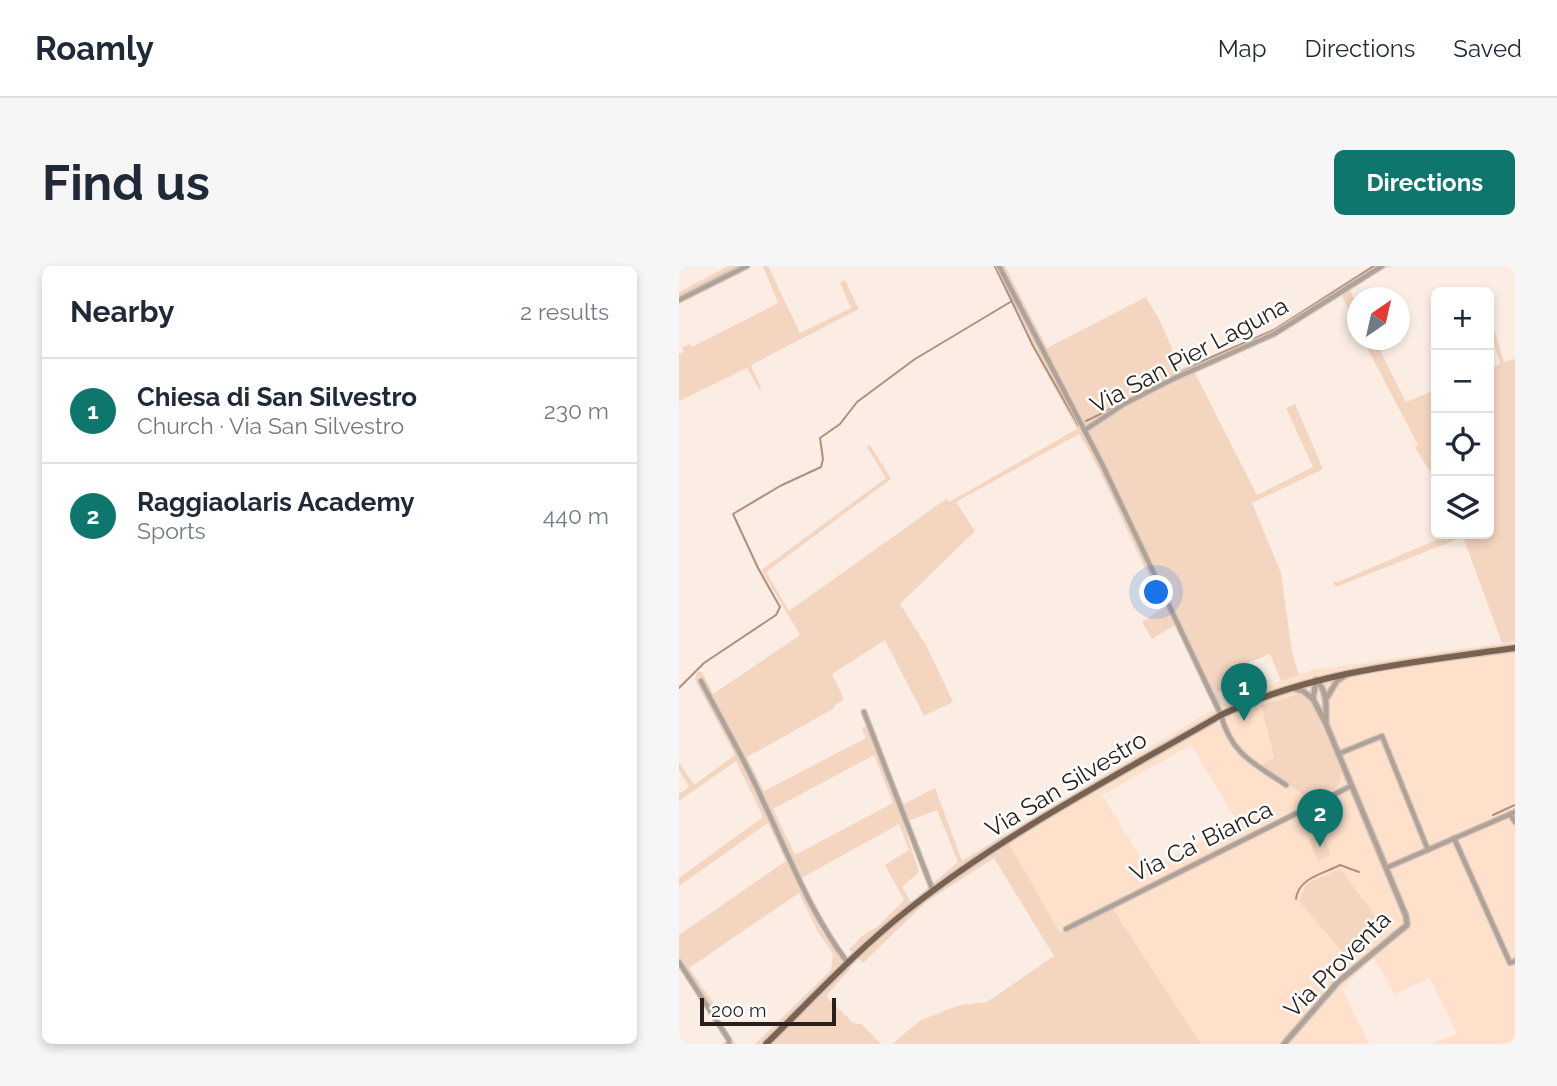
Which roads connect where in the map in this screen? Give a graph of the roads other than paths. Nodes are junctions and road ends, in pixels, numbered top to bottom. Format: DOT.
graph roads {
  1 [pos="747,266"];
  2 [pos="999,266"];
  3 [pos="1382,266"];
  4 [pos="679,300"];
  5 [pos="1085,430"];
  6 [pos="1515,648"];
  7 [pos="1355,672"];
  8 [pos="1316,680"];
  9 [pos="701,681"];
  10 [pos="1288,688"];
  11 [pos="1313,699"];
  12 [pos="1326,699"];
  13 [pos="865,712"];
  14 [pos="1221,715"];
  15 [pos="1326,724"];
  16 [pos="1338,754"];
  17 [pos="1286,785"];
  18 [pos="1351,786"];
  19 [pos="1513,813"];
  20 [pos="1515,822"];
  21 [pos="1454,838"];
  22 [pos="1428,850"];
  23 [pos="1386,868"];
  24 [pos="933,891"];
  25 [pos="1066,929"];
  26 [pos="1515,961"];
  27 [pos="679,962"];
  28 [pos="848,964"];
  29 [pos="729,1044"];
  30 [pos="766,1044"];
  31 [pos="1284,1044"];
  1 -- 4 [label="street"];
  2 -- 5 [label="street, Via San Pier Laguna"];
  3 -- 5 [label="street, Via San Pier Laguna"];
  5 -- 14 [label="street, Via San Pier Laguna"];
  6 -- 7 [label="main road, Via San Silvestro"];
  7 -- 8 [label="main road, Via San Silvestro"];
  7 -- 12 [label="street"];
  8 -- 10 [label="main road, Via San Silvestro"];
  8 -- 11 [label="street"];
  8 -- 12 [label="street, Via Proventa"];
  9 -- 28 [label="street"];
  10 -- 11 [label="street"];
  10 -- 14 [label="main road, Via San Silvestro"];
  11 -- 15 [label="street, Via Proventa"];
  12 -- 15 [label="street, Via Proventa"];
  13 -- 24 [label="street"];
  14 -- 17 [label="street"];
  14 -- 24 [label="main road, Via San Silvestro"];
  15 -- 16 [label="street, Via Proventa"];
  16 -- 18 [label="street, Via Proventa"];
  16 -- 22 [label="street"];
  18 -- 23 [label="street, Via Proventa"];
  18 -- 25 [label="street, Via Ca' Bianca"];
  19 -- 20 [label="street"];
  19 -- 21 [label="street"];
  21 -- 22 [label="street"];
  21 -- 26 [label="street"];
  22 -- 23 [label="street"];
  23 -- 31 [label="street, Via Proventa"];
  24 -- 28 [label="main road, Via San Silvestro"];
  27 -- 29 [label="street"];
  28 -- 30 [label="main road, Via San Silvestro"];
}
